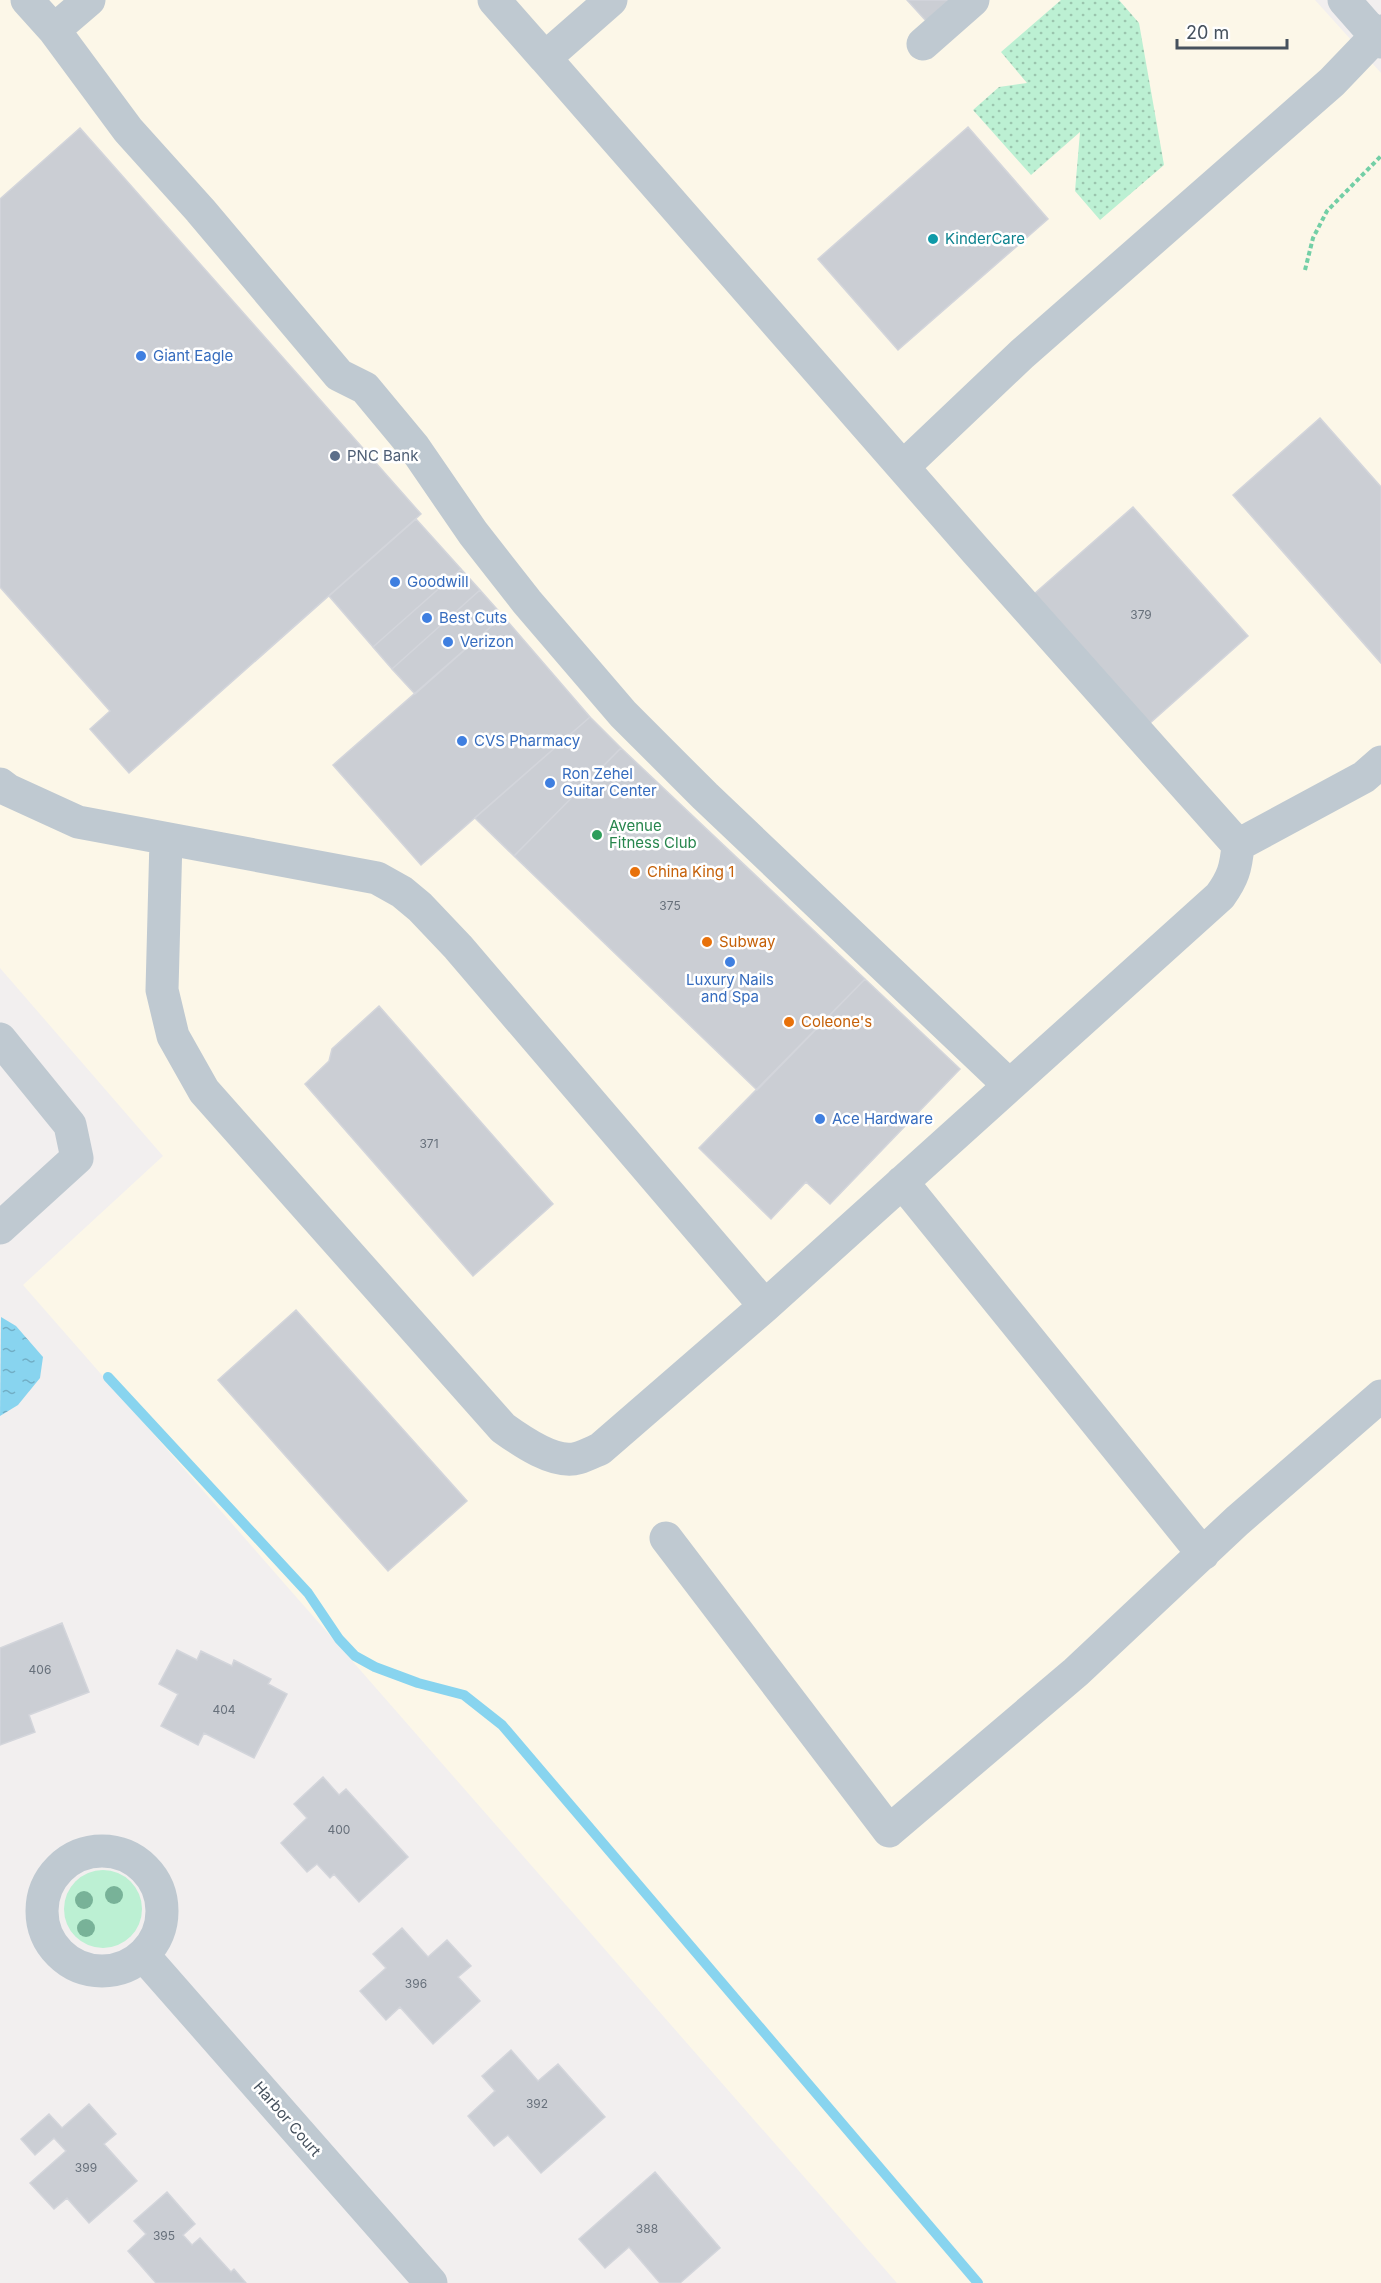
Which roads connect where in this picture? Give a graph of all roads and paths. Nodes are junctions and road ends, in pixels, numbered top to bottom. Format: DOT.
graph roads {
  1 [pos="27,0"];
  2 [pos="89,0"];
  3 [pos="494,0"];
  4 [pos="610,0"];
  5 [pos="973,0"];
  6 [pos="1344,0"];
  7 [pos="54,30"];
  8 [pos="1379,36"];
  9 [pos="923,44"];
  10 [pos="545,58"];
  11 [pos="1381,156"];
  12 [pos="1305,270"];
  13 [pos="903,467"];
  14 [pos="1381,762"];
  15 [pos="0,784"];
  16 [pos="166,839"];
  17 [pos="1238,845"];
  18 [pos="0,1039"];
  19 [pos="1009,1085"];
  20 [pos="902,1182"];
  21 [pos="3,1220"];
  22 [pos="765,1306"];
  23 [pos="1381,1396"];
  24 [pos="666,1538"];
  25 [pos="1203,1554"];
  26 [pos="143,1955"];
  27 [pos="431,2283"];
  1 -- 7 [label="street"];
  2 -- 7 [label="street"];
  3 -- 10 [label="street"];
  4 -- 10 [label="street"];
  5 -- 9 [label="street"];
  6 -- 8 [label="street"];
  7 -- 19 [label="street"];
  8 -- 13 [label="street"];
  10 -- 13 [label="street"];
  11 -- 12 [label="path"];
  13 -- 17 [label="street"];
  14 -- 17 [label="street"];
  15 -- 16 [label="street"];
  16 -- 22 [label="street"];
  16 -- 22 [label="street"];
  17 -- 19 [label="street"];
  18 -- 21 [label="street"];
  19 -- 20 [label="street"];
  20 -- 22 [label="street"];
  20 -- 25 [label="street"];
  23 -- 25 [label="street"];
  24 -- 25 [label="street"];
  26 -- 27 [label="street, Harbor Court"];
}
